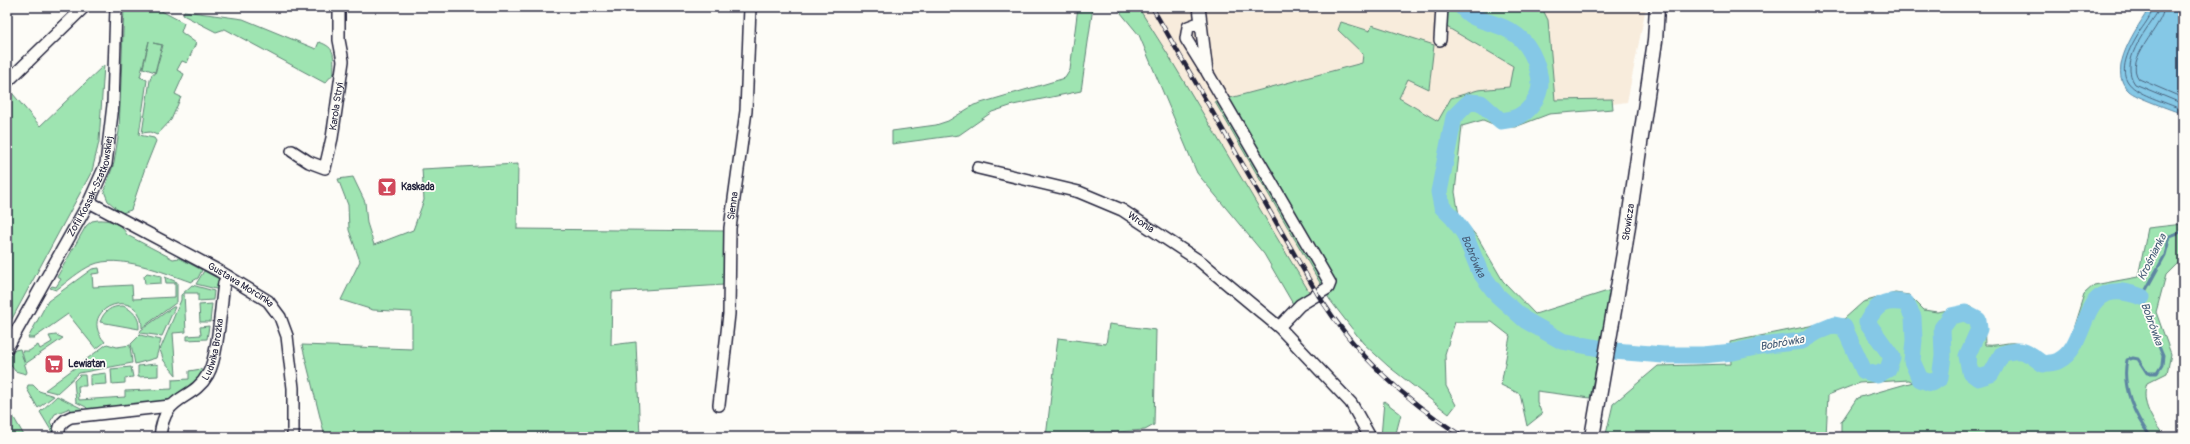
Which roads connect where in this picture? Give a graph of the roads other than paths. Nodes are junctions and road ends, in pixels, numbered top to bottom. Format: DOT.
graph roads {
  1 [pos="84,7"];
  2 [pos="116,7"];
  3 [pos="339,7"];
  4 [pos="750,7"];
  5 [pos="1200,7"];
  6 [pos="1442,7"];
  7 [pos="1657,7"];
  8 [pos="1201,28"];
  9 [pos="1440,40"];
  10 [pos="1207,72"];
  11 [pos="7,82"];
  12 [pos="292,151"];
  13 [pos="978,168"];
  14 [pos="89,202"];
  15 [pos="227,276"];
  16 [pos="1279,327"];
  17 [pos="7,348"];
  18 [pos="720,405"];
  19 [pos="170,406"];
  20 [pos="59,437"];
  21 [pos="160,437"];
  22 [pos="293,437"];
  23 [pos="1370,437"];
  24 [pos="1592,437"];
  1 -- 11 [label="street"];
  2 -- 14 [label="street, Zofii Kossak-Szatkowskiej"];
  3 -- 12 [label="street, Karola Stryi"];
  4 -- 18 [label="street, Sienna"];
  5 -- 8 [label="street"];
  6 -- 9 [label="street"];
  7 -- 24 [label="street, Słowicza"];
  8 -- 10 [label="street"];
  8 -- 10 [label="street"];
  10 -- 16 [label="street"];
  13 -- 16 [label="street, Wronia"];
  14 -- 15 [label="street, Gustawa Morcinka"];
  14 -- 17 [label="street, Zofii Kossak-Szatkowskiej"];
  15 -- 19 [label="street, Ludwika Brożka"];
  15 -- 22 [label="street, Gustawa Morcinka"];
  16 -- 23 [label="street, Wronia"];
  19 -- 20 [label="street, Ludwika Brożka"];
  19 -- 21 [label="street"];
}
